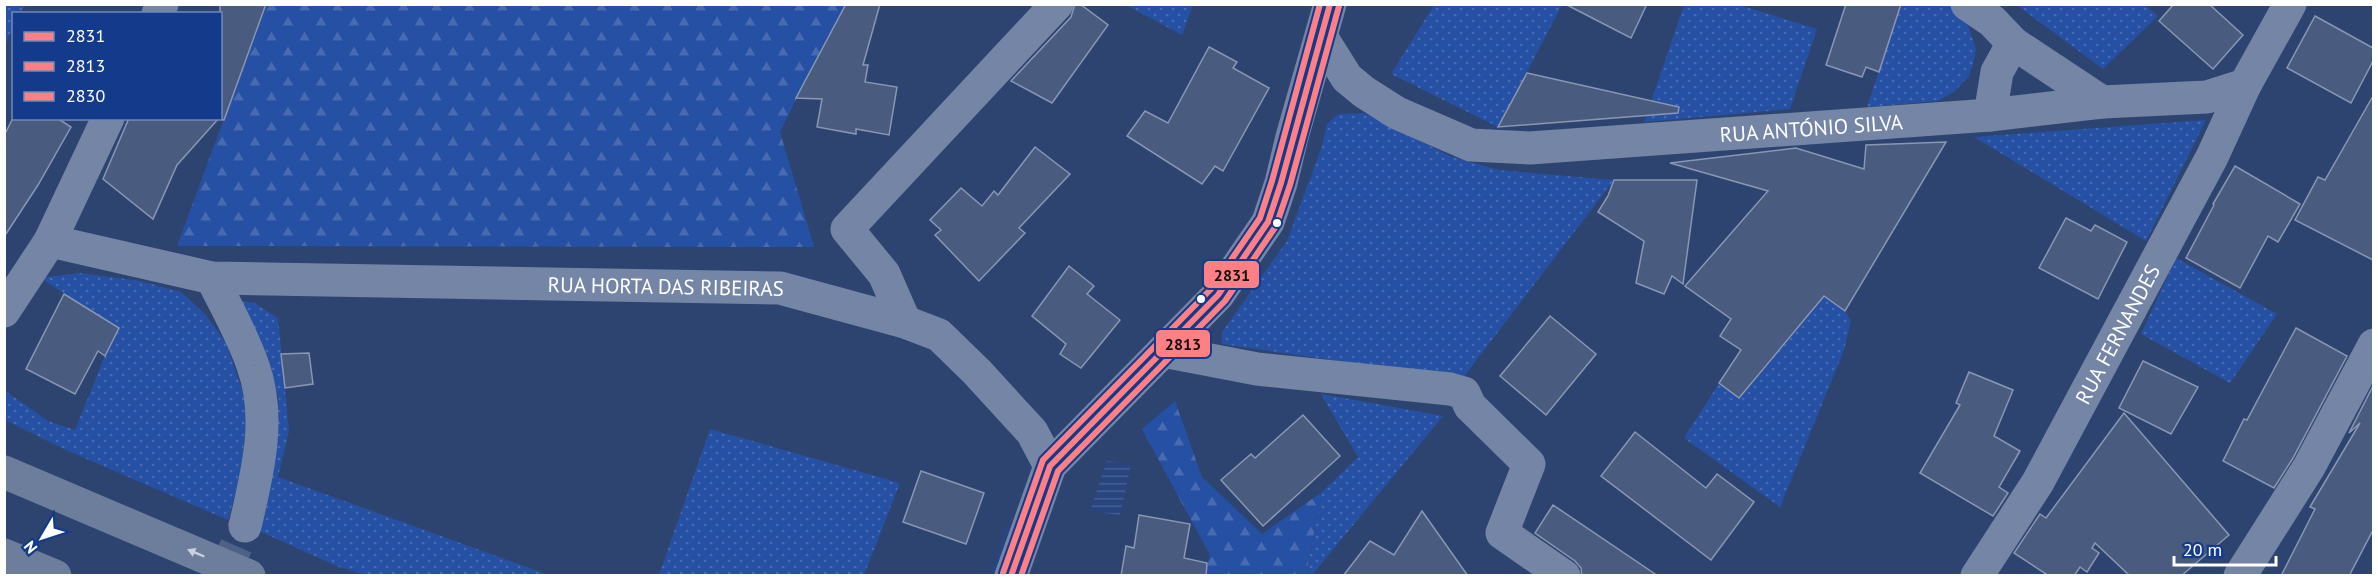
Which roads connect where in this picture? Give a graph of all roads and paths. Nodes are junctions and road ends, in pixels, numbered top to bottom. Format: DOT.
graph roads {
  1 [pos="1057,4"];
  2 [pos="1330,4"];
  3 [pos="1967,4"];
  4 [pos="2290,4"];
  5 [pos="1322,38"];
  6 [pos="2013,43"];
  7 [pos="2245,85"];
  8 [pos="2102,102"];
  9 [pos="1990,115"];
  10 [pos="107,120"];
  11 [pos="50,241"];
  12 [pos="212,278"];
  13 [pos="4,311"];
  14 [pos="905,322"];
  15 [pos="2373,345"];
  16 [pos="1163,351"];
  17 [pos="1050,466"];
  18 [pos="4,472"];
  19 [pos="245,526"];
  20 [pos="4,555"];
  21 [pos="55,576"];
  22 [pos="249,576"];
  23 [pos="1011,576"];
  24 [pos="1564,576"];
  25 [pos="1977,576"];
  26 [pos="2240,576"];
  1 -- 14 [label="street"];
  2 -- 5 [label="street"];
  3 -- 6 [label="street"];
  4 -- 7 [label="street"];
  5 -- 9 [label="street, RUA ANTÓNIO SILVA"];
  5 -- 16 [label="street"];
  6 -- 8 [label="street"];
  6 -- 9 [label="street"];
  7 -- 8 [label="street, RUA ANTÓNIO SILVA"];
  7 -- 25 [label="street, RUA FERNANDES"];
  8 -- 9 [label="street, RUA ANTÓNIO SILVA"];
  10 -- 11 [label="street"];
  11 -- 12 [label="street, RUA HORTA DAS RIBEIRAS"];
  11 -- 13 [label="street"];
  12 -- 14 [label="street, RUA HORTA DAS RIBEIRAS"];
  12 -- 19 [label="street"];
  14 -- 17 [label="street, RUA HORTA DAS RIBEIRAS"];
  15 -- 26 [label="street"];
  16 -- 17 [label="street"];
  16 -- 24 [label="street"];
  17 -- 23 [label="street"];
  22 -- 18 [label="highway, one-way"];
  20 -- 21 [label="highway"];
}
